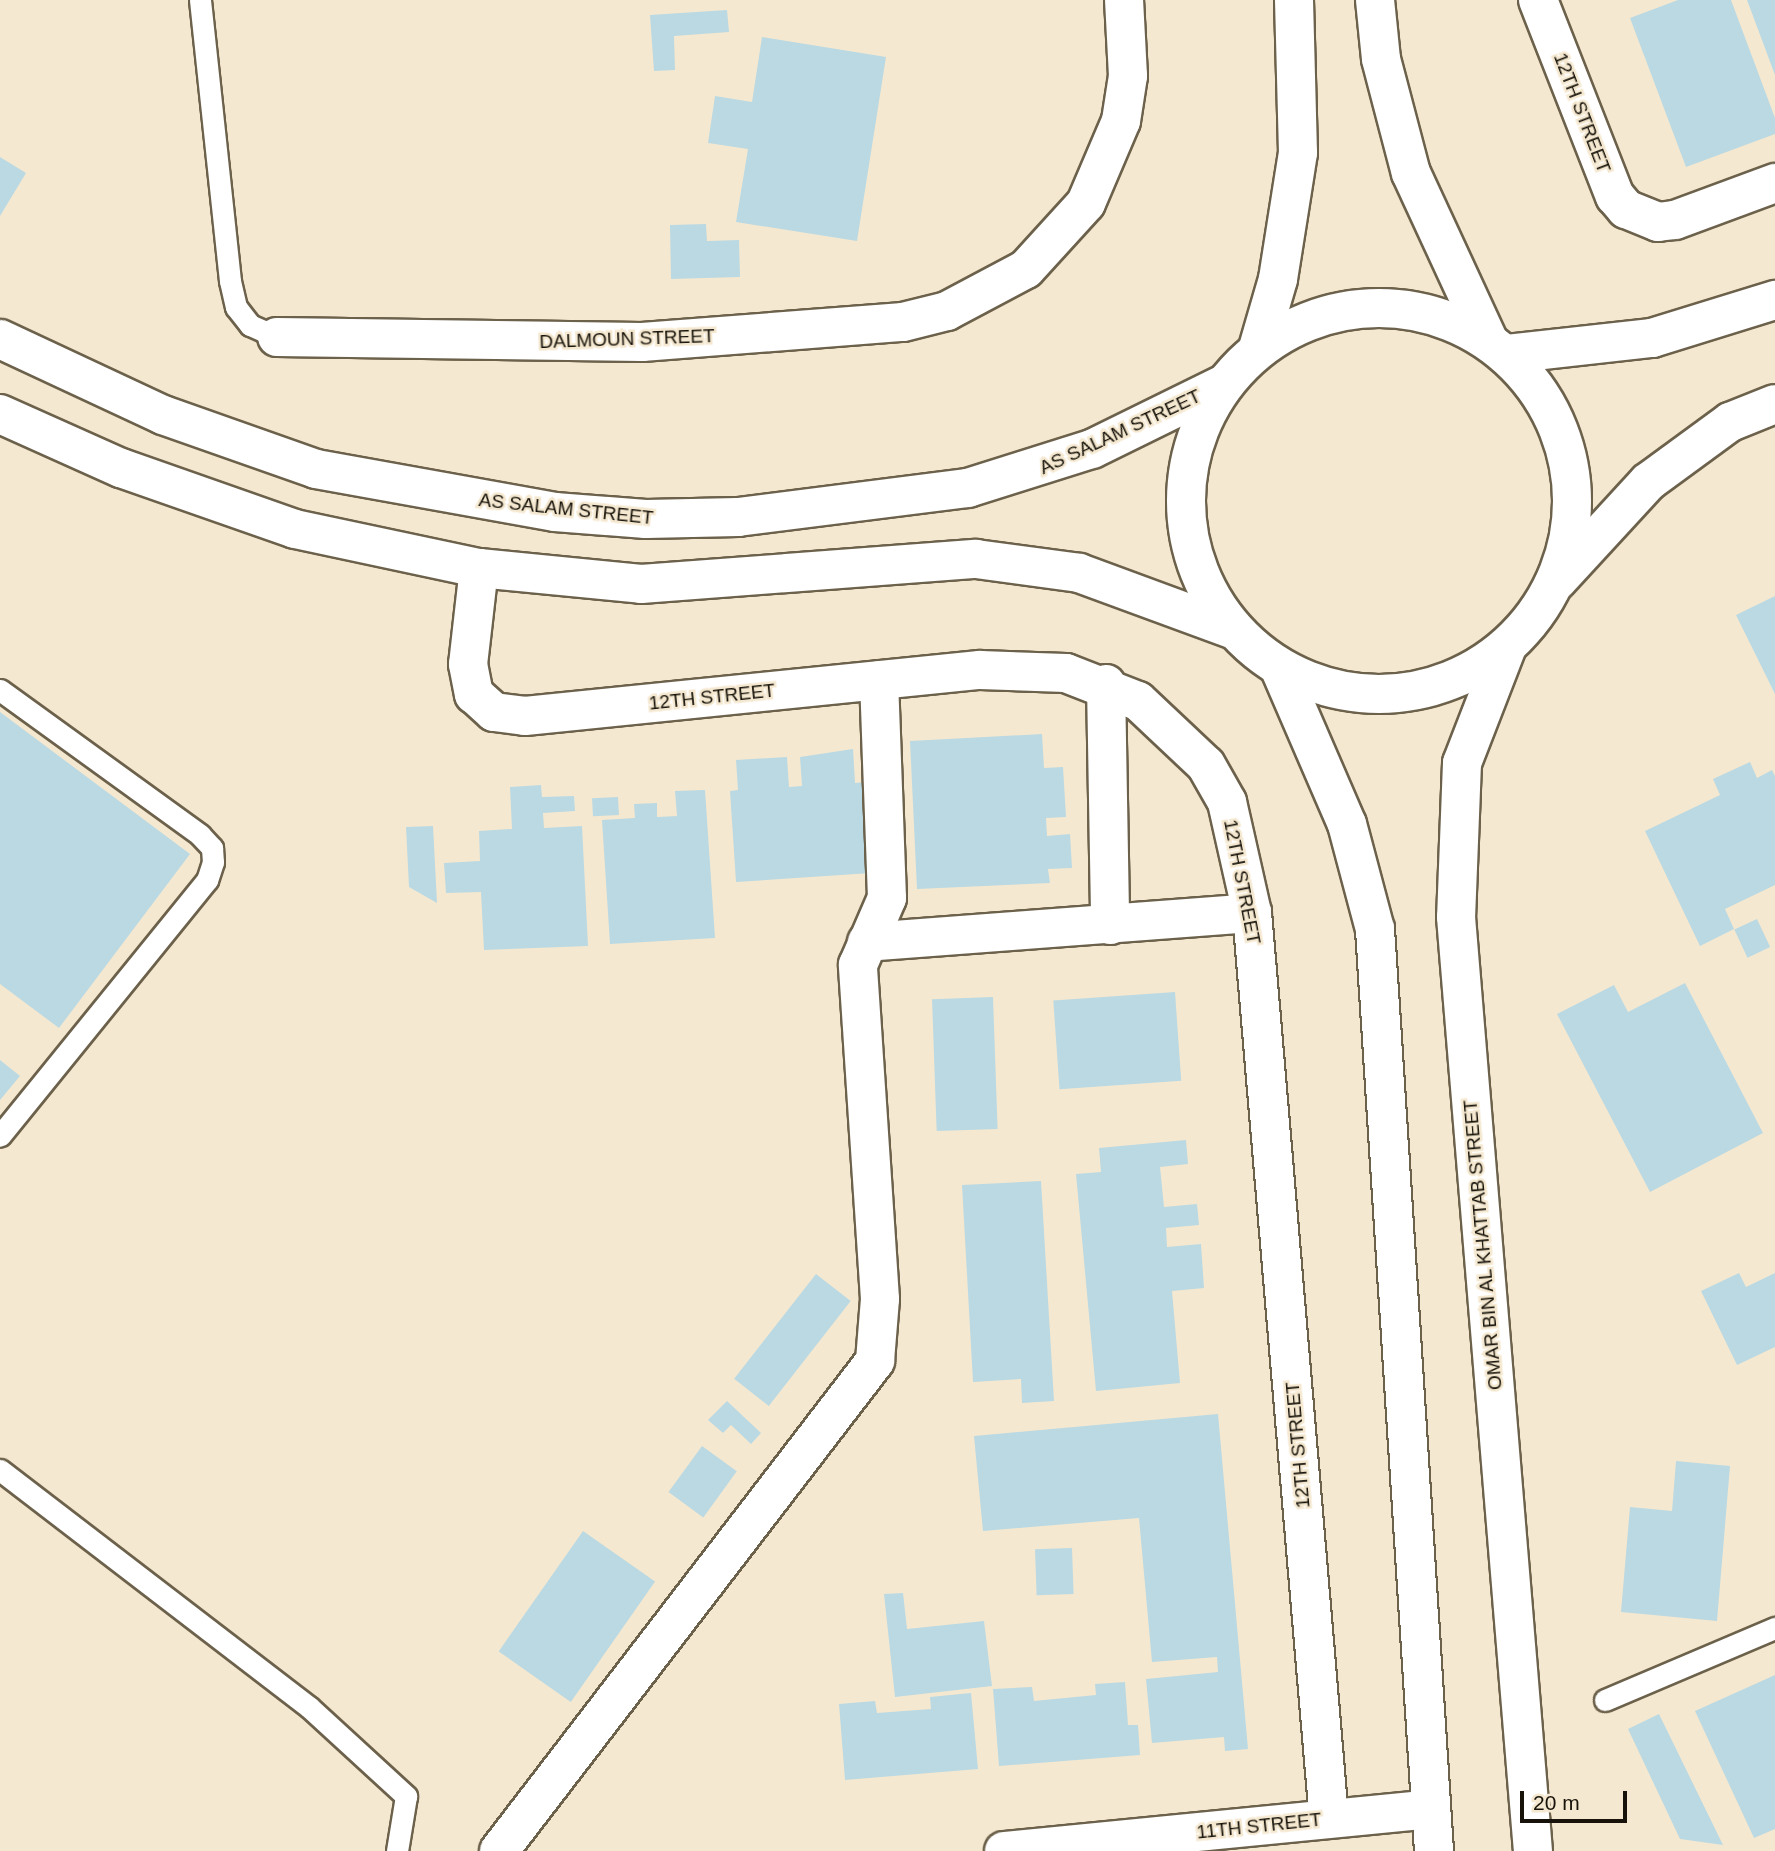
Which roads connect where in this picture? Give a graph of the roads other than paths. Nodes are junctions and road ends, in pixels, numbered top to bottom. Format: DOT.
graph roads {
  1 [pos="200,0"];
  2 [pos="1124,0"];
  3 [pos="1294,0"];
  4 [pos="1375,0"];
  5 [pos="1538,0"];
  6 [pos="1775,183"];
  7 [pos="1775,300"];
  8 [pos="277,337"];
  9 [pos="0,339"];
  10 [pos="1498,347"];
  11 [pos="1258,348"];
  12 [pos="1222,385"];
  13 [pos="1775,404"];
  14 [pos="0,414"];
  15 [pos="479,568"];
  16 [pos="1558,580"];
  17 [pos="1234,630"];
  18 [pos="1507,647"];
  19 [pos="1279,667"];
  20 [pos="880,680"];
  21 [pos="1106,684"];
  22 [pos="0,690"];
  23 [pos="1252,913"];
  24 [pos="1110,925"];
  25 [pos="867,942"];
  26 [pos="0,1136"];
  27 [pos="0,1470"];
  28 [pos="1775,1628"];
  29 [pos="1605,1700"];
  30 [pos="1430,1809"];
  31 [pos="1311,1831"];
  32 [pos="397,1851"];
  33 [pos="499,1851"];
  34 [pos="1004,1851"];
  35 [pos="1434,1851"];
  36 [pos="1533,1851"];
  1 -- 8 [label="lane, DALMOUN STREET"];
  2 -- 8 [label="street, DALMOUN STREET"];
  3 -- 11 [label="street"];
  4 -- 10 [label="street"];
  5 -- 6 [label="street, 12TH STREET"];
  7 -- 10 [label="street"];
  9 -- 12 [label="street, AS SALAM STREET"];
  10 -- 11 [label="street"];
  10 -- 16 [label="street"];
  11 -- 12 [label="street"];
  12 -- 17 [label="street"];
  13 -- 16 [label="street"];
  14 -- 15 [label="street"];
  15 -- 17 [label="street"];
  15 -- 20 [label="street, 12TH STREET"];
  16 -- 18 [label="street"];
  17 -- 19 [label="street"];
  18 -- 19 [label="street"];
  18 -- 36 [label="street, OMAR BIN AL KHATTAB STREET"];
  19 -- 30 [label="street"];
  20 -- 21 [label="street, 12TH STREET"];
  20 -- 25 [label="street"];
  21 -- 23 [label="street, 12TH STREET"];
  21 -- 24 [label="street"];
  22 -- 26 [label="lane"];
  23 -- 24 [label="street"];
  23 -- 31 [label="street, 12TH STREET"];
  24 -- 25 [label="street"];
  25 -- 33 [label="street"];
  27 -- 32 [label="lane"];
  28 -- 29 [label="lane"];
  30 -- 31 [label="street, 11TH STREET"];
  30 -- 35 [label="street"];
  31 -- 34 [label="street, 11TH STREET"];
}
